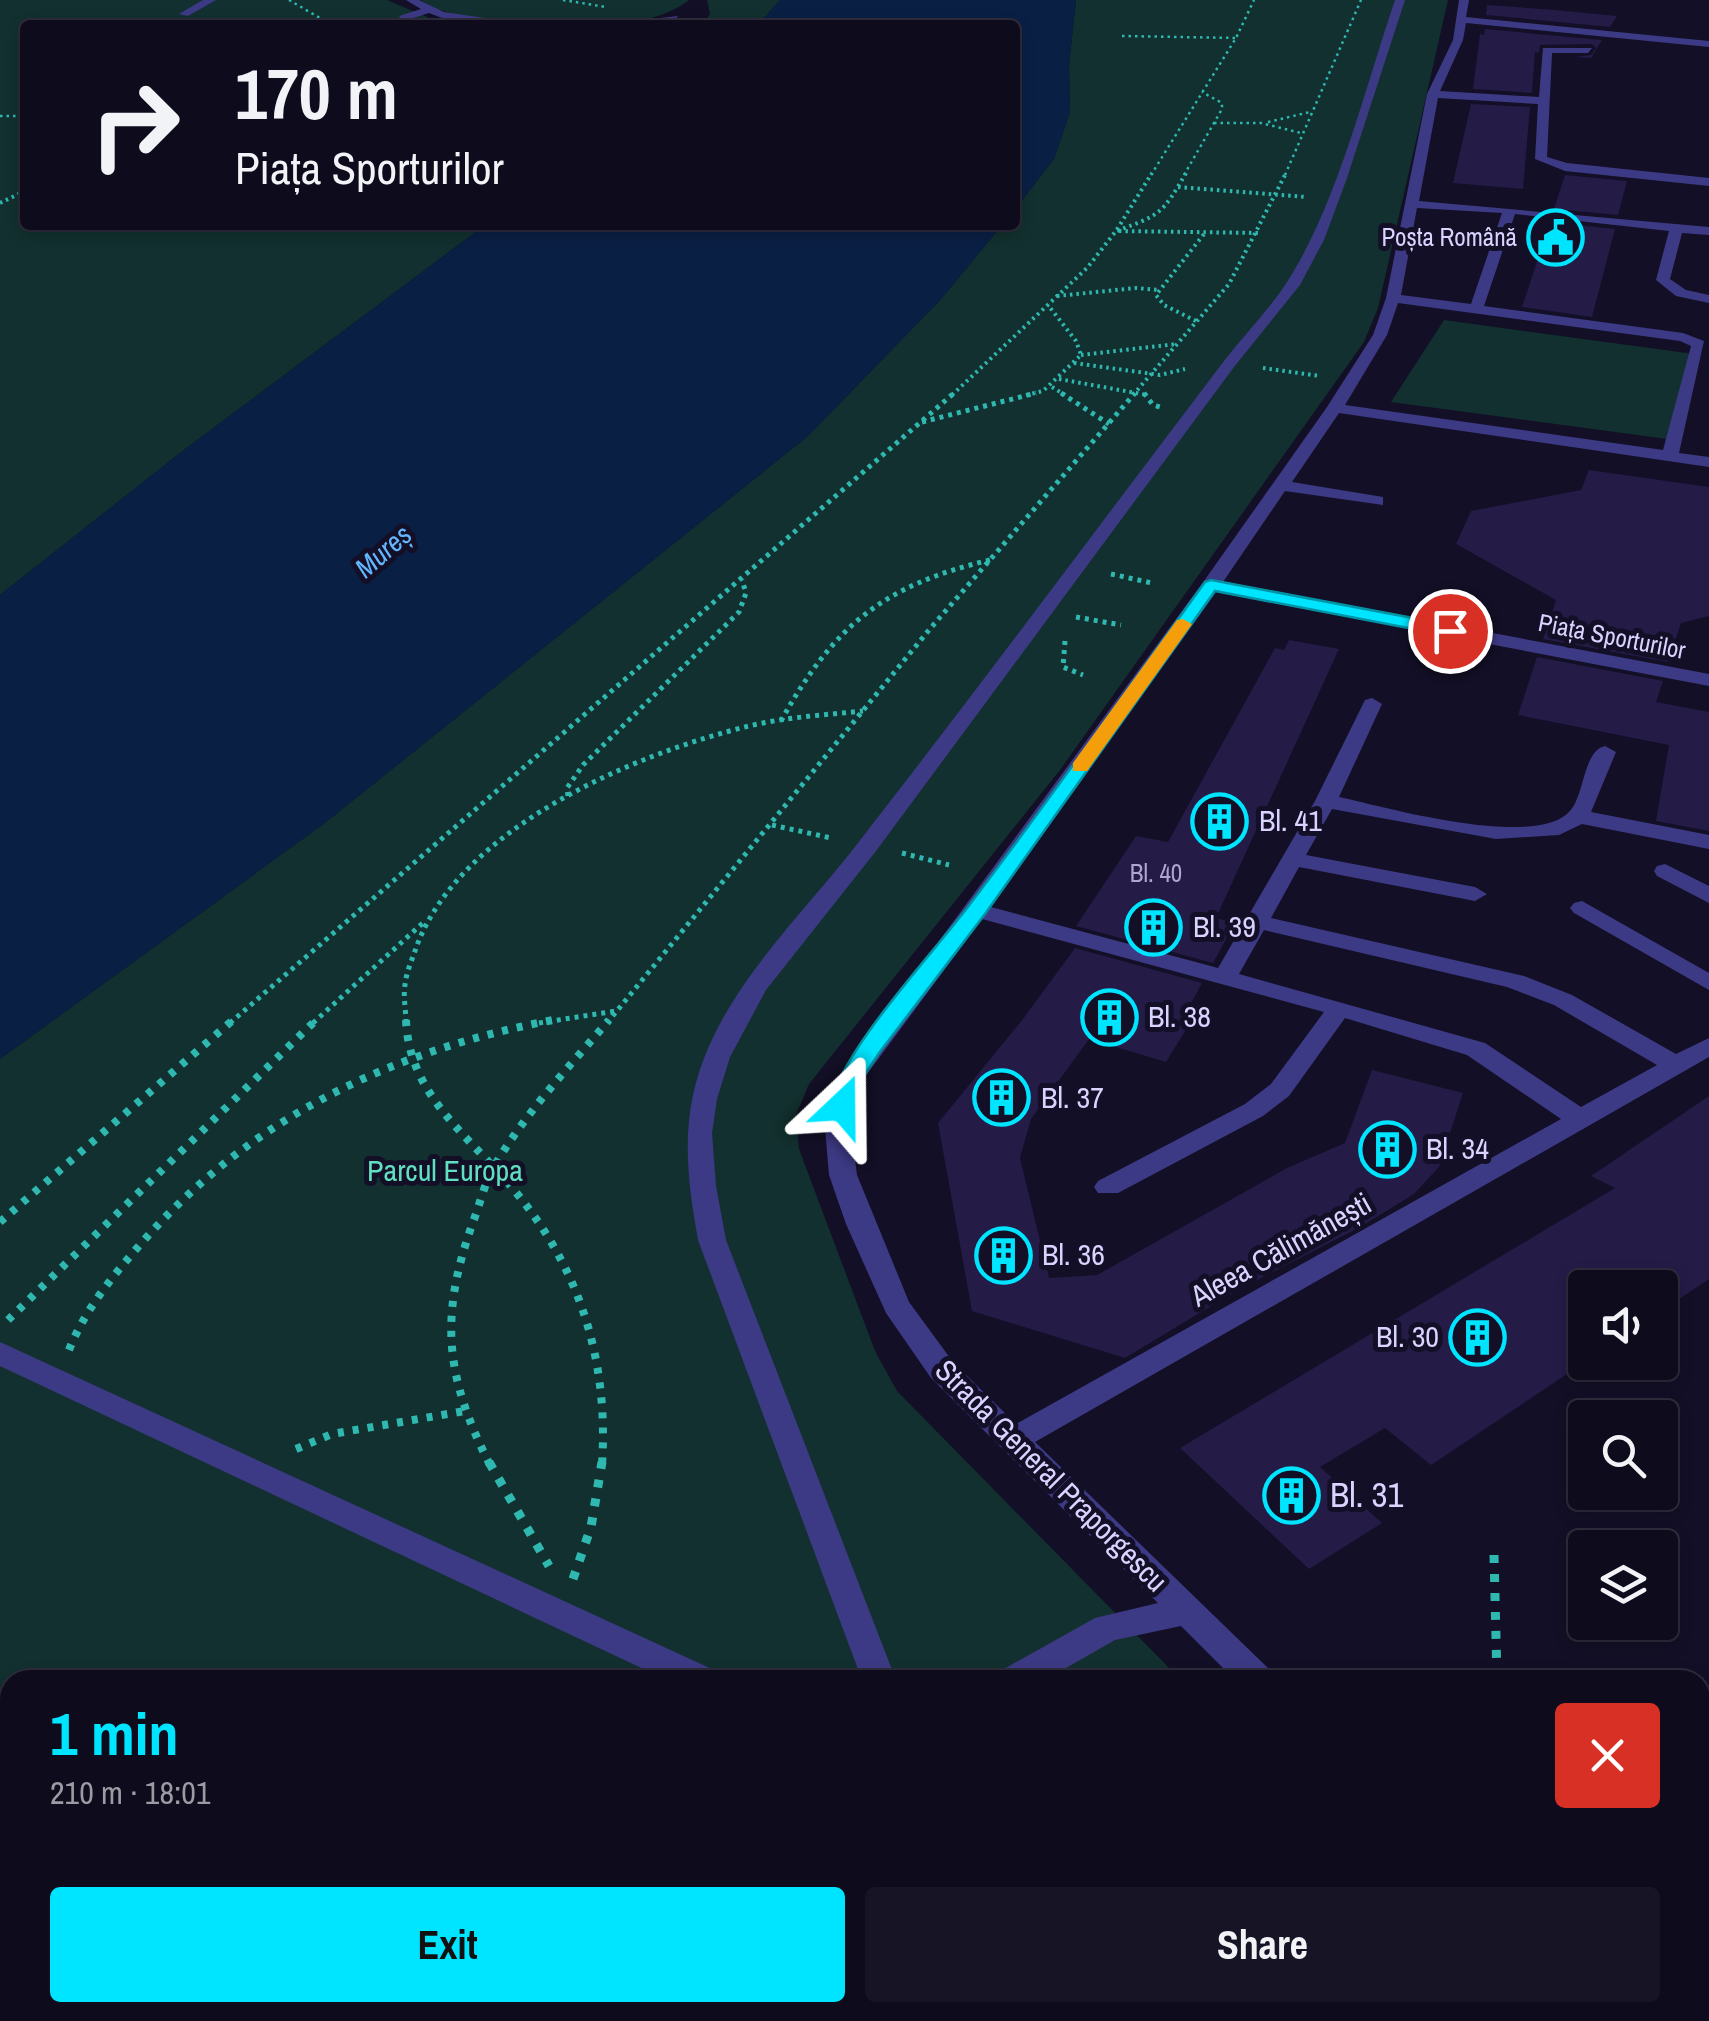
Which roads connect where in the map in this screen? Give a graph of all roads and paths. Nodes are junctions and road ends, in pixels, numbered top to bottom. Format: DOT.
graph roads {
  1 [pos="211,0"];
  2 [pos="289,0"];
  3 [pos="411,0"];
  4 [pos="1254,0"];
  5 [pos="1362,0"];
  6 [pos="1400,0"];
  7 [pos="427,10"];
  8 [pos="1463,10"];
  9 [pos="184,14"];
  10 [pos="674,18"];
  11 [pos="327,20"];
  12 [pos="411,20"];
  13 [pos="472,20"];
  14 [pos="660,20"];
  15 [pos="1122,36"];
  16 [pos="1236,38"];
  17 [pos="1709,44"];
  18 [pos="1588,50"];
  19 [pos="1201,92"];
  20 [pos="1433,94"];
  21 [pos="1547,101"];
  22 [pos="1311,112"];
  23 [pos="1214,123"];
  24 [pos="1261,123"];
  25 [pos="1301,133"];
  26 [pos="1709,182"];
  27 [pos="1178,188"];
  28 [pos="1274,195"];
  29 [pos="1409,204"];
  30 [pos="1510,210"];
  31 [pos="1676,228"];
  32 [pos="1116,231"];
  33 [pos="1709,231"];
  34 [pos="1205,233"];
  35 [pos="1260,234"];
  36 [pos="1160,290"];
  37 [pos="1058,296"];
  38 [pos="1392,298"];
  39 [pos="1709,299"];
  40 [pos="1048,306"];
  41 [pos="1476,309"];
  42 [pos="1196,322"];
  43 [pos="1178,344"];
  44 [pos="1081,355"];
  45 [pos="1074,362"];
  46 [pos="1229,364"];
  47 [pos="1153,374"];
  48 [pos="1059,379"];
  49 [pos="1351,381"];
  50 [pos="1052,386"];
  51 [pos="1138,391"];
  52 [pos="1335,408"];
  53 [pos="919,423"];
  54 [pos="1109,424"];
  55 [pos="1670,457"];
  56 [pos="1709,462"];
  57 [pos="1280,485"];
  58 [pos="1377,502"];
  59 [pos="992,560"];
  60 [pos="1110,574"];
  61 [pos="742,580"];
  62 [pos="1152,583"];
  63 [pos="1211,586"];
  64 [pos="1077,618"];
  65 [pos="1121,625"];
  66 [pos="1709,680"];
  67 [pos="1372,704"];
  68 [pos="864,711"];
  69 [pos="781,721"];
  70 [pos="1606,752"];
  71 [pos="568,796"];
  72 [pos="1326,801"];
  73 [pos="1577,816"];
  74 [pos="772,825"];
  75 [pos="1709,842"];
  76 [pos="868,846"];
  77 [pos="1296,860"];
  78 [pos="1665,871"];
  79 [pos="1475,894"];
  80 [pos="1709,896"];
  81 [pos="1582,908"];
  82 [pos="977,910"];
  83 [pos="426,920"];
  84 [pos="1259,922"];
  85 [pos="1226,976"];
  86 [pos="1709,983"];
  87 [pos="1339,1009"];
  88 [pos="617,1011"];
  89 [pos="1709,1046"];
  90 [pos="412,1060"];
  91 [pos="1676,1065"];
  92 [pos="1582,1120"];
  93 [pos="493,1166"];
  94 [pos="1108,1187"];
  95 [pos="0,1222"];
  96 [pos="0,1328"];
  97 [pos="0,1353"];
  98 [pos="58,1380"];
  99 [pos="464,1411"];
  100 [pos="1013,1440"];
  101 [pos="253,1471"];
  102 [pos="1494,1556"];
  103 [pos="567,1594"];
  104 [pos="1185,1611"];
  105 [pos="593,1630"];
  106 [pos="680,1670"];
  107 [pos="875,1670"];
  108 [pos="1032,1670"];
  109 [pos="1247,1670"];
  110 [pos="1497,1670"];
  1 -- 9 [label="street"];
  2 -- 11 [label="path"];
  3 -- 7 [label="street"];
  4 -- 16 [label="path"];
  5 -- 22 [label="path"];
  6 -- 46 [label="street"];
  7 -- 12 [label="street"];
  7 -- 13 [label="street"];
  8 -- 17 [label="street"];
  8 -- 20 [label="street, Strada General Praporgescu"];
  10 -- 14 [label="street"];
  15 -- 16 [label="path"];
  16 -- 19 [label="path"];
  18 -- 21 [label="street"];
  19 -- 23 [label="path"];
  19 -- 32 [label="path"];
  20 -- 21 [label="street"];
  20 -- 29 [label="street, Strada General Praporgescu"];
  21 -- 26 [label="street"];
  22 -- 24 [label="path"];
  22 -- 25 [label="path"];
  23 -- 24 [label="path"];
  23 -- 27 [label="path"];
  24 -- 25 [label="path"];
  25 -- 28 [label="path"];
  27 -- 28 [label="path"];
  27 -- 32 [label="path"];
  28 -- 35 [label="path"];
  29 -- 30 [label="street"];
  29 -- 38 [label="street, Strada General Praporgescu"];
  30 -- 31 [label="street"];
  30 -- 41 [label="street"];
  31 -- 33 [label="street"];
  31 -- 39 [label="street"];
  32 -- 34 [label="path"];
  32 -- 37 [label="path"];
  34 -- 35 [label="path"];
  34 -- 36 [label="path"];
  35 -- 42 [label="path"];
  36 -- 37 [label="path"];
  36 -- 42 [label="path"];
  37 -- 40 [label="path"];
  38 -- 41 [label="street"];
  38 -- 49 [label="street, Strada General Praporgescu"];
  40 -- 44 [label="path"];
  40 -- 53 [label="path"];
  41 -- 55 [label="street"];
  42 -- 43 [label="path"];
  43 -- 44 [label="path"];
  43 -- 47 [label="path"];
  44 -- 45 [label="path"];
  45 -- 47 [label="path"];
  45 -- 48 [label="path"];
  46 -- 49 [label="path"];
  46 -- 76 [label="street"];
  47 -- 51 [label="path"];
  48 -- 50 [label="path"];
  48 -- 51 [label="path"];
  49 -- 52 [label="street, Strada General Praporgescu"];
  50 -- 53 [label="path"];
  50 -- 54 [label="path"];
  51 -- 54 [label="path"];
  52 -- 55 [label="street"];
  52 -- 57 [label="street, Strada General Praporgescu"];
  53 -- 61 [label="path"];
  54 -- 59 [label="path"];
  55 -- 56 [label="street"];
  57 -- 58 [label="street"];
  57 -- 63 [label="street, Strada General Praporgescu"];
  59 -- 68 [label="path"];
  59 -- 69 [label="path"];
  60 -- 62 [label="path"];
  61 -- 71 [label="path"];
  61 -- 95 [label="path"];
  63 -- 66 [label="street, Piața Sporturilor"];
  63 -- 82 [label="street, Strada General Praporgescu"];
  64 -- 65 [label="path"];
  67 -- 72 [label="street"];
  68 -- 69 [label="path"];
  68 -- 74 [label="path"];
  69 -- 71 [label="path"];
  70 -- 73 [label="street"];
  71 -- 83 [label="path"];
  72 -- 73 [label="street"];
  72 -- 77 [label="street"];
  73 -- 75 [label="street"];
  74 -- 76 [label="path"];
  74 -- 88 [label="path"];
  76 -- 107 [label="street"];
  77 -- 79 [label="street"];
  77 -- 84 [label="street"];
  78 -- 80 [label="street"];
  81 -- 86 [label="street"];
  82 -- 85 [label="street"];
  82 -- 100 [label="street, Strada General Praporgescu"];
  83 -- 90 [label="path"];
  83 -- 96 [label="path"];
  84 -- 85 [label="street"];
  84 -- 91 [label="street"];
  85 -- 87 [label="street"];
  87 -- 92 [label="street"];
  87 -- 94 [label="street"];
  88 -- 90 [label="path"];
  88 -- 93 [label="path"];
  89 -- 91 [label="street, Aleea Călimănești"];
  90 -- 93 [label="path"];
  90 -- 98 [label="path"];
  91 -- 92 [label="street, Aleea Călimănești"];
  92 -- 100 [label="street, Aleea Călimănești"];
  93 -- 99 [label="path"];
  93 -- 103 [label="path"];
  97 -- 98 [label="street"];
  98 -- 101 [label="street"];
  99 -- 101 [label="path"];
  99 -- 103 [label="path"];
  100 -- 104 [label="street, Strada General Praporgescu"];
  101 -- 105 [label="street"];
  102 -- 110 [label="path"];
  103 -- 105 [label="path"];
  104 -- 108 [label="street"];
  104 -- 109 [label="street, Strada General Praporgescu"];
  105 -- 106 [label="street"];
}
